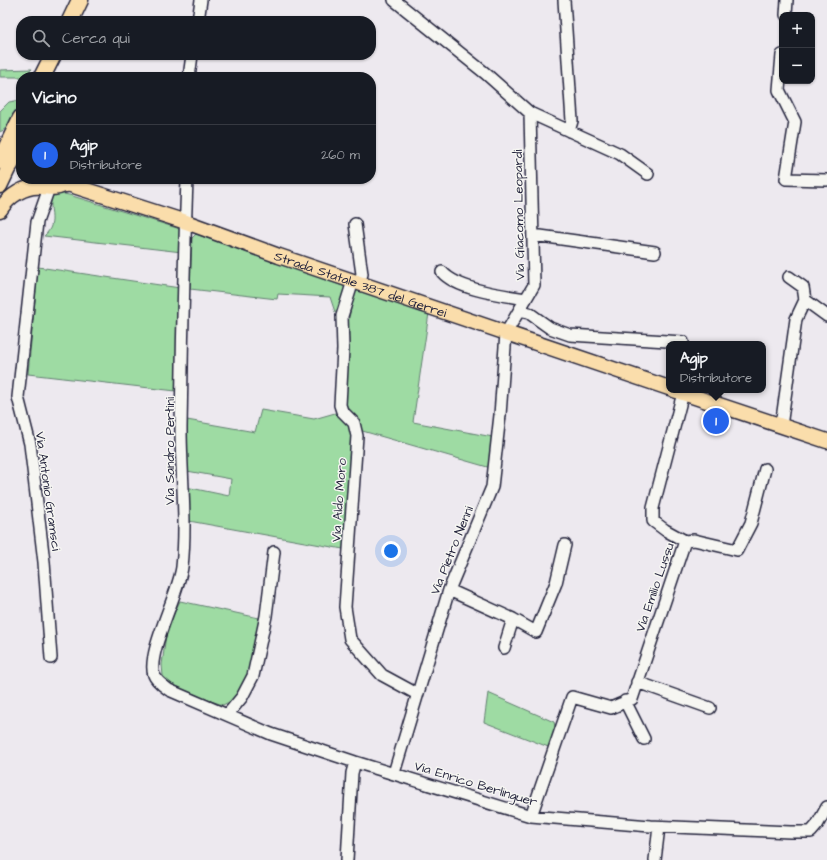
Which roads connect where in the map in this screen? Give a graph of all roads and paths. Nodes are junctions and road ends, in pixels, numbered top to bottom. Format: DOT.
graph roads {
  1 [pos="80,0"];
  2 [pos="92,0"];
  3 [pos="201,0"];
  4 [pos="394,0"];
  5 [pos="564,0"];
  6 [pos="787,0"];
  7 [pos="786,12"];
  8 [pos="72,16"];
  9 [pos="84,16"];
  10 [pos="199,16"];
  11 [pos="50,60"];
  12 [pos="62,60"];
  13 [pos="191,60"];
  14 [pos="44,72"];
  15 [pos="56,72"];
  16 [pos="190,72"];
  17 [pos="780,84"];
  18 [pos="530,113"];
  19 [pos="16,123"];
  20 [pos="570,131"];
  21 [pos="16,134"];
  22 [pos="0,137"];
  23 [pos="16,152"];
  24 [pos="8,164"];
  25 [pos="648,174"];
  26 [pos="827,180"];
  27 [pos="50,184"];
  28 [pos="57,184"];
  29 [pos="64,184"];
  30 [pos="187,184"];
  31 [pos="0,186"];
  32 [pos="0,210"];
  33 [pos="186,222"];
  34 [pos="355,224"];
  35 [pos="533,235"];
  36 [pos="655,252"];
  37 [pos="442,272"];
  38 [pos="789,277"];
  39 [pos="356,282"];
  40 [pos="526,299"];
  41 [pos="804,300"];
  42 [pos="519,311"];
  43 [pos="827,316"];
  44 [pos="506,333"];
  45 [pos="667,341"];
  46 [pos="666,387"];
  47 [pos="679,393"];
  48 [pos="682,393"];
  49 [pos="781,426"];
  50 [pos="827,441"];
  51 [pos="765,469"];
  52 [pos="685,540"];
  53 [pos="565,546"];
  54 [pos="274,552"];
  55 [pos="449,590"];
  56 [pos="514,619"];
  57 [pos="504,648"];
  58 [pos="51,658"];
  59 [pos="154,675"];
  60 [pos="637,682"];
  61 [pos="417,694"];
  62 [pos="625,701"];
  63 [pos="710,708"];
  64 [pos="228,714"];
  65 [pos="644,738"];
  66 [pos="355,762"];
  67 [pos="394,773"];
  68 [pos="827,807"];
  69 [pos="531,816"];
  70 [pos="659,827"];
  71 [pos="347,860"];
  72 [pos="655,860"];
  1 -- 8 [label="highway"];
  2 -- 9 [label="highway"];
  3 -- 10 [label="street"];
  4 -- 18 [label="street"];
  5 -- 20 [label="street"];
  6 -- 7 [label="street"];
  11 -- 14 [label="highway"];
  12 -- 15 [label="highway"];
  13 -- 16 [label="street"];
  17 -- 26 [label="street"];
  18 -- 20 [label="street"];
  18 -- 35 [label="street, Via Giacomo Leopardi"];
  19 -- 22 [label="highway"];
  20 -- 25 [label="street"];
  21 -- 24 [label="highway"];
  23 -- 24 [label="highway"];
  24 -- 31 [label="main road"];
  27 -- 32 [label="main road"];
  28 -- 58 [label="street, Via Antonio Gramsci"];
  29 -- 33 [label="main road, Strada Statale 387 del Gerrei"];
  30 -- 33 [label="street, Via Sandro Pertini"];
  33 -- 39 [label="main road, Strada Statale 387 del Gerrei"];
  33 -- 59 [label="street, Via Sandro Pertini"];
  34 -- 39 [label="street, Via Aldo Moro"];
  35 -- 36 [label="street"];
  35 -- 40 [label="street, Via Giacomo Leopardi"];
  37 -- 40 [label="street"];
  38 -- 41 [label="street"];
  39 -- 44 [label="main road, Strada Statale 387 del Gerrei"];
  39 -- 61 [label="street, Via Aldo Moro"];
  40 -- 42 [label="street, Via Giacomo Leopardi"];
  41 -- 43 [label="street"];
  41 -- 49 [label="street"];
  42 -- 44 [label="street, Via Giacomo Leopardi"];
  42 -- 45 [label="street"];
  44 -- 46 [label="main road, Strada Statale 387 del Gerrei"];
  44 -- 55 [label="street, Via Pietro Nenni"];
  47 -- 52 [label="street, Via Emilio Lussu"];
  48 -- 49 [label="main road"];
  49 -- 50 [label="main road"];
  51 -- 52 [label="street"];
  52 -- 60 [label="street, Via Emilio Lussu"];
  53 -- 56 [label="street"];
  54 -- 64 [label="street"];
  55 -- 56 [label="street"];
  55 -- 61 [label="street, Via Pietro Nenni"];
  56 -- 57 [label="street"];
  59 -- 64 [label="street, Via Enrico Berlinguer"];
  60 -- 62 [label="street, Via Emilio Lussu"];
  60 -- 63 [label="street"];
  61 -- 67 [label="street, Via Pietro Nenni"];
  62 -- 65 [label="street"];
  62 -- 69 [label="street"];
  64 -- 66 [label="street, Via Enrico Berlinguer"];
  66 -- 67 [label="street, Via Enrico Berlinguer"];
  66 -- 71 [label="street"];
  67 -- 69 [label="street, Via Enrico Berlinguer"];
  68 -- 70 [label="street, Via Enrico Berlinguer"];
  69 -- 70 [label="street, Via Enrico Berlinguer"];
  70 -- 72 [label="street"];
}
